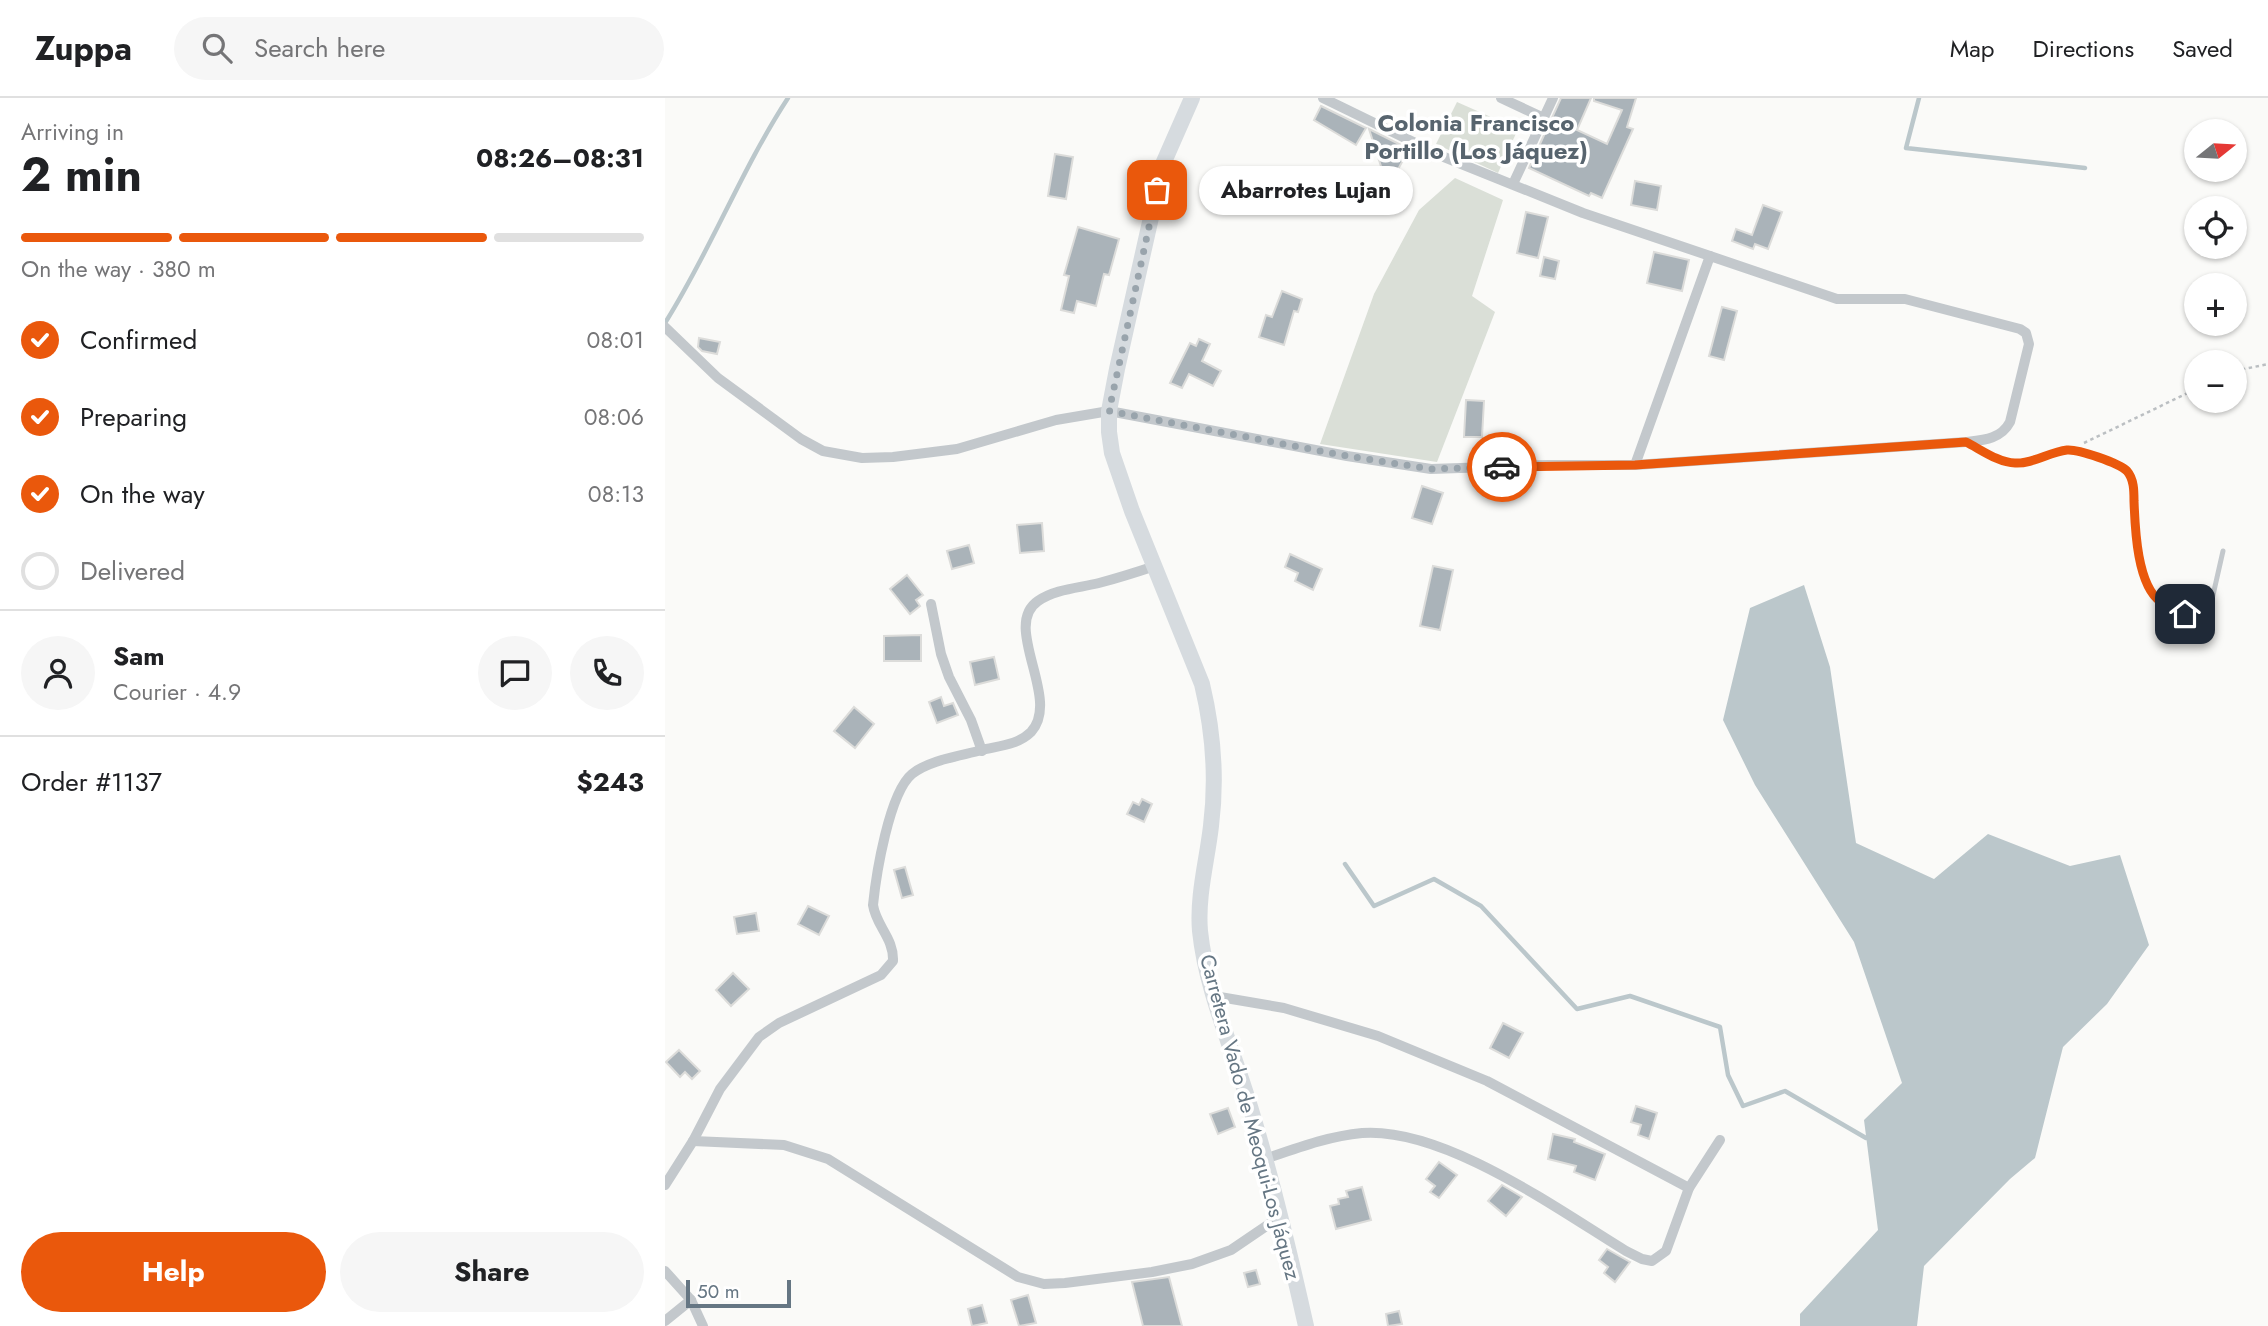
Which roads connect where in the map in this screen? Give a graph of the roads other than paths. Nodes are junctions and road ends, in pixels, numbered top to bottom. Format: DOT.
graph roads {
  1 [pos="1192,98"];
  2 [pos="1323,98"];
  3 [pos="1501,98"];
  4 [pos="1553,98"];
  5 [pos="1544,118"];
  6 [pos="1513,184"];
  7 [pos="1710,256"];
  8 [pos="665,327"];
  9 [pos="1109,411"];
  10 [pos="1966,442"];
  11 [pos="1635,465"];
  12 [pos="2224,551"];
  13 [pos="1156,566"];
  14 [pos="931,604"];
  15 [pos="982,751"];
  16 [pos="1214,996"];
  17 [pos="1720,1140"];
  18 [pos="693,1141"];
  19 [pos="1265,1159"];
  20 [pos="665,1185"];
  21 [pos="1689,1188"];
  22 [pos="1281,1216"];
  23 [pos="665,1271"];
  24 [pos="691,1300"];
  25 [pos="665,1321"];
  26 [pos="703,1326"];
  27 [pos="1306,1326"];
  1 -- 9 [label="street, Carretera Vado de Meoqui-Los Jáquez"];
  2 -- 6 [label="street"];
  3 -- 5 [label="street"];
  4 -- 5 [label="street"];
  5 -- 6 [label="street"];
  6 -- 7 [label="street"];
  7 -- 10 [label="street"];
  7 -- 11 [label="street"];
  8 -- 9 [label="street"];
  9 -- 11 [label="street"];
  9 -- 13 [label="street, Carretera Vado de Meoqui-Los Jáquez"];
  10 -- 11 [label="street"];
  10 -- 12 [label="lane"];
  13 -- 15 [label="street"];
  13 -- 16 [label="street, Carretera Vado de Meoqui-Los Jáquez"];
  14 -- 15 [label="street"];
  15 -- 18 [label="street"];
  16 -- 19 [label="street, Carretera Vado de Meoqui-Los Jáquez"];
  16 -- 21 [label="street"];
  17 -- 21 [label="street"];
  18 -- 20 [label="street"];
  18 -- 22 [label="street"];
  19 -- 21 [label="street"];
  19 -- 22 [label="street, Carretera Vado de Meoqui-Los Jáquez"];
  22 -- 27 [label="street, Carretera Vado de Meoqui-Los Jáquez"];
  23 -- 24 [label="street"];
  24 -- 25 [label="street"];
  24 -- 26 [label="street"];
}
